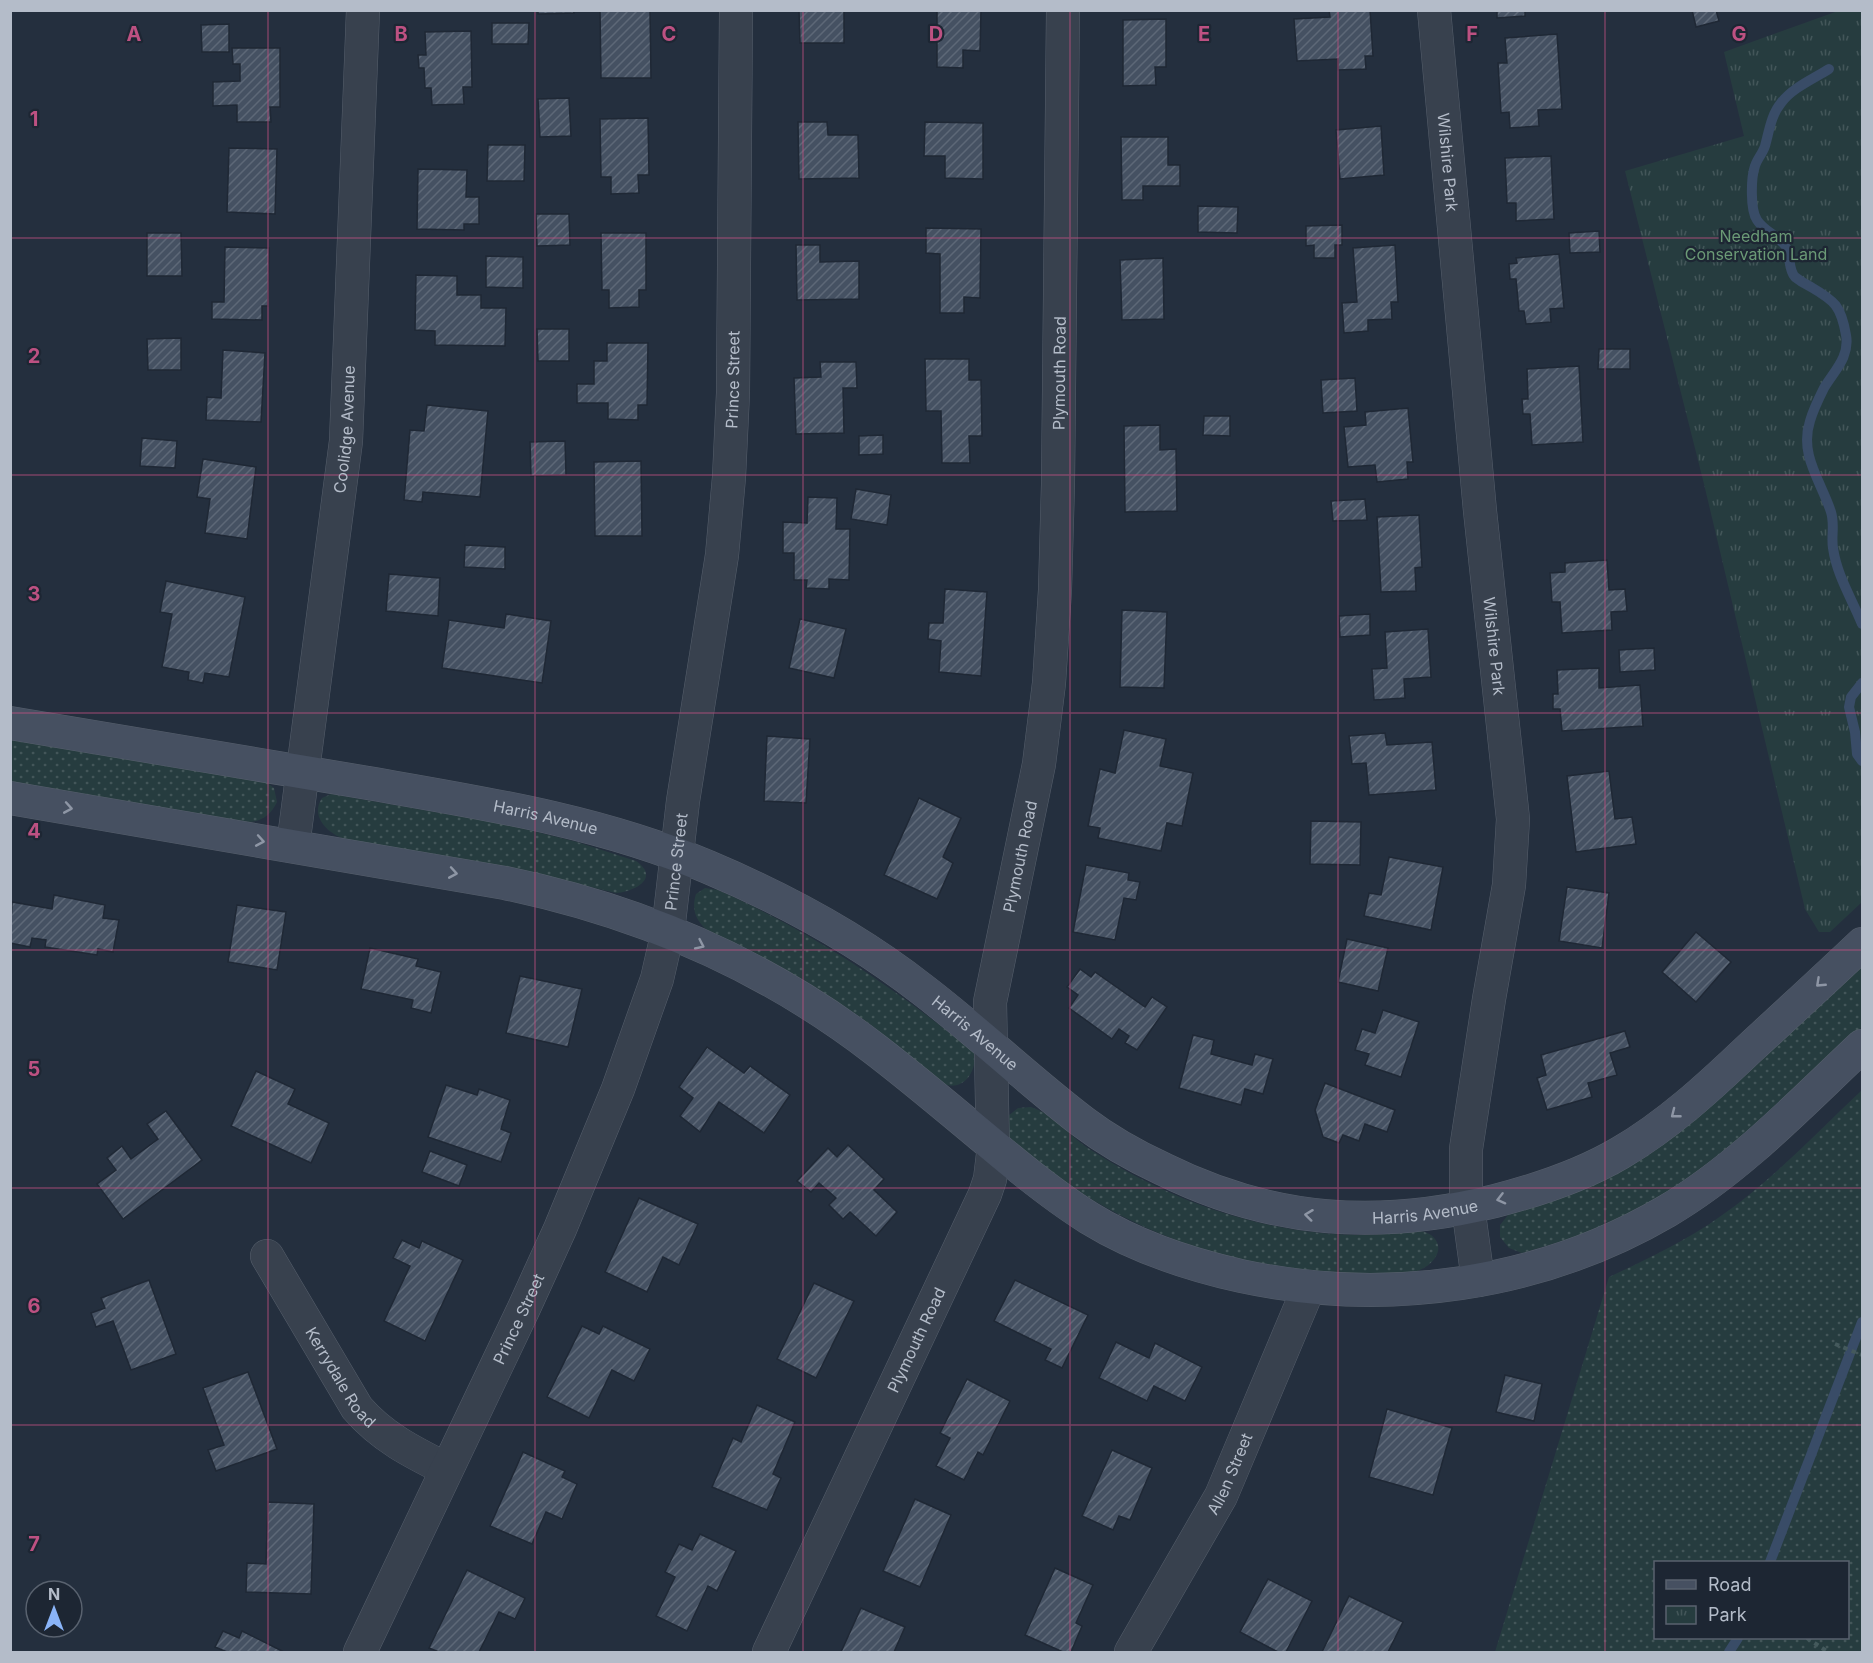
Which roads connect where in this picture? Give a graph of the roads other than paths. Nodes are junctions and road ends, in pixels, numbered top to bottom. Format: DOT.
graph roads {
  1 [pos="363,10"];
  2 [pos="736,10"];
  3 [pos="1063,10"];
  4 [pos="1434,10"];
  5 [pos="10,723"];
  6 [pos="303,772"];
  7 [pos="10,798"];
  8 [pos="293,846"];
  9 [pos="677,854"];
  10 [pos="668,931"];
  11 [pos="1863,944"];
  12 [pos="989,1044"];
  13 [pos="1863,1046"];
  14 [pos="992,1145"];
  15 [pos="1467,1208"];
  16 [pos="267,1256"];
  17 [pos="1478,1280"];
  18 [pos="1309,1287"];
  19 [pos="446,1469"];
  20 [pos="360,1653"];
  21 [pos="769,1653"];
  22 [pos="1131,1653"];
  1 -- 6 [label="street, Coolidge Avenue"];
  2 -- 9 [label="street, Prince Street"];
  3 -- 12 [label="street, Plymouth Road"];
  4 -- 15 [label="street, Wilshire Park"];
  5 -- 6 [label="street, Harris Avenue"];
  6 -- 8 [label="street, Coolidge Avenue"];
  6 -- 9 [label="street, Harris Avenue"];
  7 -- 8 [label="street, one-way"];
  8 -- 10 [label="street, one-way"];
  9 -- 10 [label="street, Prince Street"];
  9 -- 12 [label="street, Harris Avenue"];
  10 -- 14 [label="street, one-way"];
  10 -- 19 [label="street, Prince Street"];
  11 -- 15 [label="street, Harris Avenue, one-way"];
  12 -- 14 [label="street, Plymouth Road"];
  15 -- 12 [label="street, Harris Avenue, one-way"];
  13 -- 17 [label="street"];
  14 -- 18 [label="street"];
  14 -- 21 [label="street, Plymouth Road"];
  15 -- 17 [label="street, Wilshire Park"];
  16 -- 19 [label="street, Kerrydale Road"];
  17 -- 18 [label="street"];
  18 -- 22 [label="street, Allen Street"];
  19 -- 20 [label="street, Prince Street"];
}
